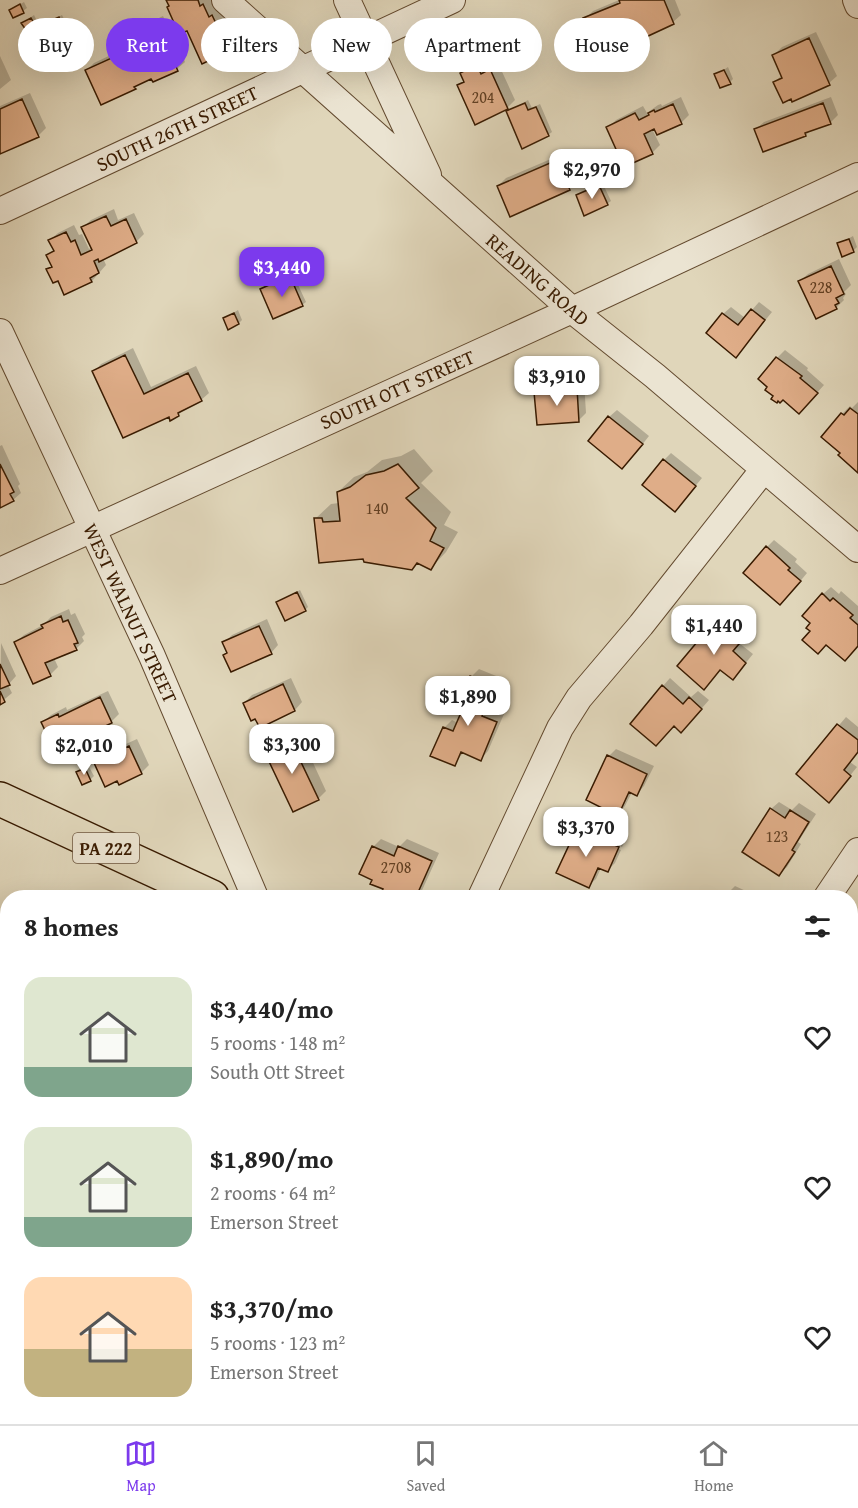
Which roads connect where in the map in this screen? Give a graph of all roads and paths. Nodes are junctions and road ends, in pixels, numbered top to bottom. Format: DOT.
graph roads {
  1 [pos="225,0"];
  2 [pos="347,0"];
  3 [pos="452,0"];
  4 [pos="856,0"];
  5 [pos="858,4"];
  6 [pos="356,18"];
  7 [pos="392,28"];
  8 [pos="311,66"];
  9 [pos="303,70"];
  10 [pos="381,72"];
  11 [pos="858,176"];
  12 [pos="432,184"];
  13 [pos="0,211"];
  14 [pos="572,309"];
  15 [pos="0,332"];
  16 [pos="764,470"];
  17 [pos="92,528"];
  18 [pos="858,549"];
  19 [pos="0,572"];
  20 [pos="0,799"];
  21 [pos="858,851"];
  22 [pos="197,890"];
  23 [pos="252,890"];
  24 [pos="484,890"];
  25 [pos="832,890"];
  1 -- 9 [label="street, READING ROAD"];
  2 -- 6 [label="street"];
  3 -- 7 [label="street, SOUTH 26TH STREET"];
  4 -- 5 [label="street"];
  8 -- 9 [label="street, SOUTH 26TH STREET"];
  9 -- 12 [label="street, READING ROAD"];
  9 -- 13 [label="street, SOUTH 26TH STREET"];
  10 -- 12 [label="street"];
  11 -- 14 [label="street, SOUTH OTT STREET"];
  12 -- 14 [label="street, READING ROAD"];
  14 -- 16 [label="street, READING ROAD"];
  14 -- 17 [label="street, SOUTH OTT STREET"];
  15 -- 17 [label="street, WEST WALNUT STREET"];
  16 -- 18 [label="street, READING ROAD"];
  16 -- 24 [label="street"];
  17 -- 19 [label="street, SOUTH OTT STREET"];
  17 -- 23 [label="street, WEST WALNUT STREET"];
  20 -- 22 [label="main road, PA 222"];
  21 -- 25 [label="street"];
}
